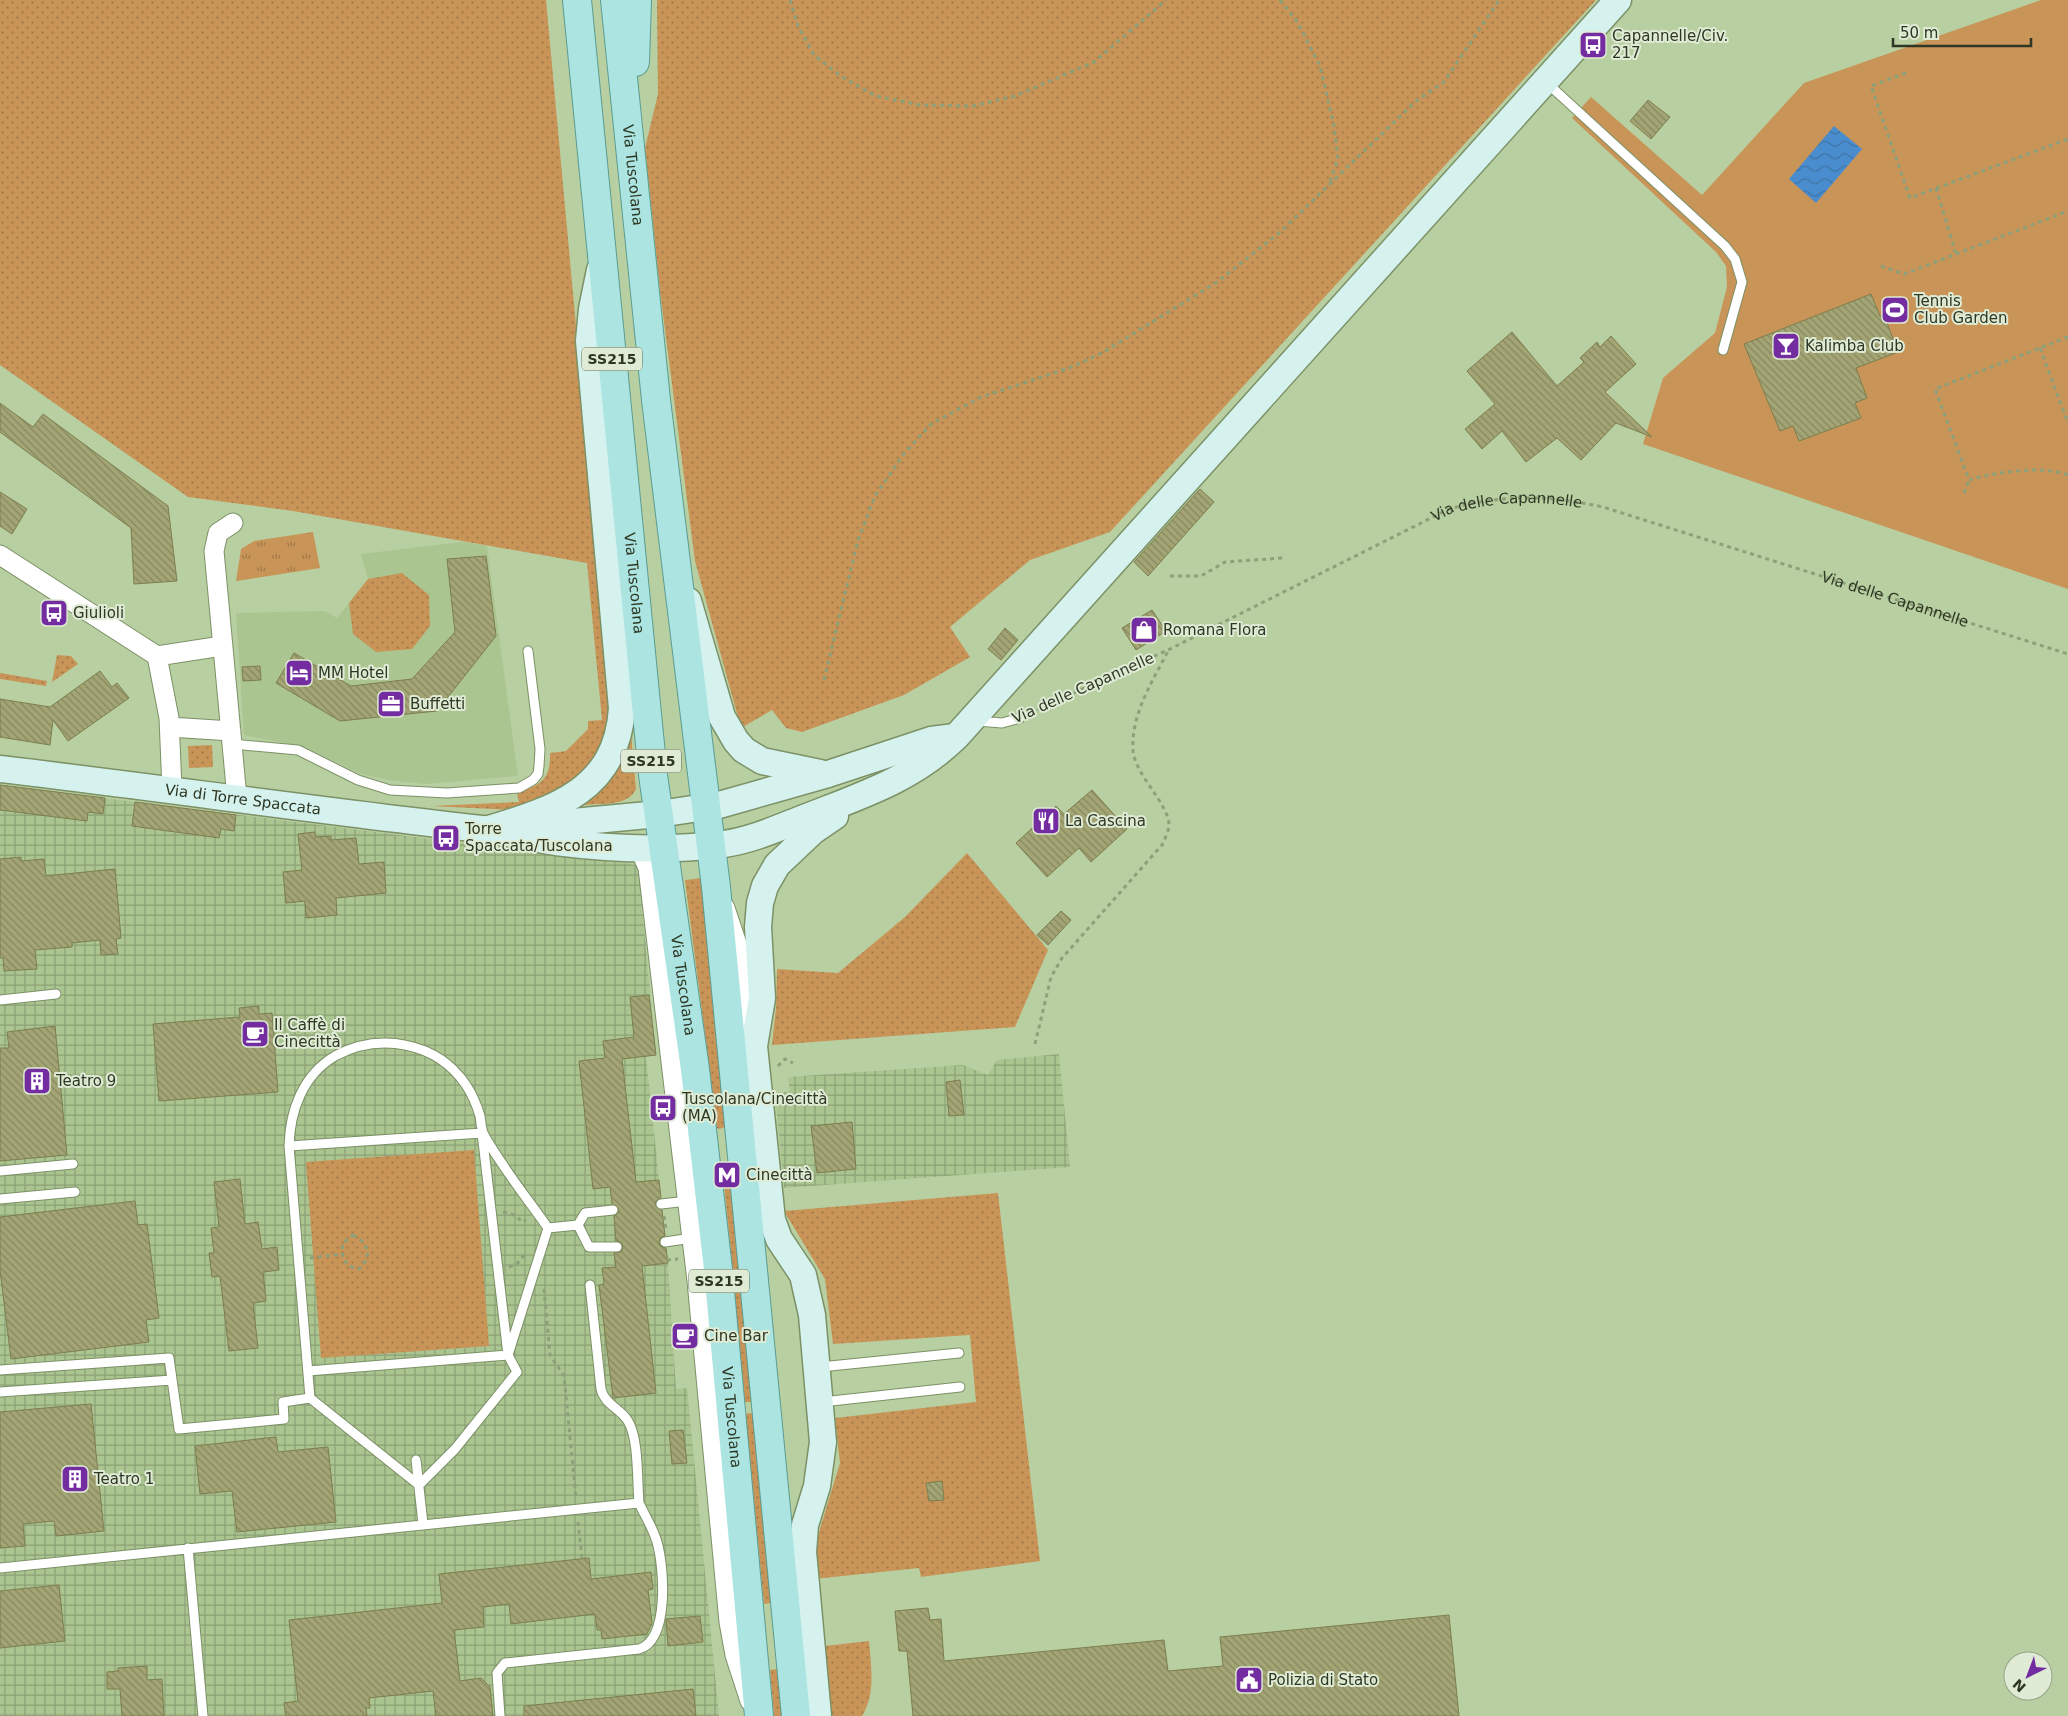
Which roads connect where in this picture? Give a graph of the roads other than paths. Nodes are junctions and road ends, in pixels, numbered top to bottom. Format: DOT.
graph roads {
  1 [pos="577,0"];
  2 [pos="615,0"];
  3 [pos="637,0"];
  4 [pos="1618,0"];
  5 [pos="1546,82"];
  6 [pos="631,166"];
  7 [pos="603,255"];
  8 [pos="1723,350"];
  9 [pos="233,523"];
  10 [pos="0,555"];
  11 [pos="676,559"];
  12 [pos="222,646"];
  13 [pos="528,651"];
  14 [pos="157,656"];
  15 [pos="1020,718"];
  16 [pos="170,728"];
  17 [pos="962,729"];
  18 [pos="232,738"];
  19 [pos="0,769"];
  20 [pos="828,774"];
  21 [pos="890,785"];
  22 [pos="172,789"];
  23 [pos="237,798"];
  24 [pos="706,808"];
  25 [pos="660,814"];
  26 [pos="486,830"];
  27 [pos="710,845"];
  28 [pos="652,847"];
  29 [pos="716,887"];
  30 [pos="56,994"];
  31 [pos="0,1000"];
  32 [pos="754,1046"];
  33 [pos="482,1133"];
  34 [pos="289,1146"];
  35 [pos="73,1164"];
  36 [pos="0,1171"];
  37 [pos="75,1192"];
  38 [pos="0,1199"];
  39 [pos="688,1202"];
  40 [pos="662,1204"];
  41 [pos="613,1210"];
  42 [pos="578,1224"];
  43 [pos="548,1228"];
  44 [pos="692,1238"];
  45 [pos="666,1242"];
  46 [pos="617,1247"];
  47 [pos="590,1285"];
  48 [pos="959,1353"];
  49 [pos="508,1355"];
  50 [pos="816,1367"];
  51 [pos="0,1370"];
  52 [pos="308,1371"];
  53 [pos="172,1380"];
  54 [pos="960,1387"];
  55 [pos="0,1392"];
  56 [pos="310,1398"];
  57 [pos="819,1402"];
  58 [pos="416,1460"];
  59 [pos="419,1485"];
  60 [pos="639,1503"];
  61 [pos="423,1524"];
  62 [pos="188,1548"];
  63 [pos="0,1568"];
  64 [pos="203,1716"];
  65 [pos="500,1716"];
  66 [pos="758,1716"];
  67 [pos="796,1716"];
  68 [pos="818,1716"];
  1 -- 7 [label="main road, Via Tuscolana / SS215"];
  2 -- 6 [label="main road, Via Tuscolana / SS215"];
  3 -- 6 [label="main road"];
  4 -- 5 [label="street"];
  5 -- 8 [label="lane"];
  5 -- 17 [label="street"];
  6 -- 11 [label="main road, Via Tuscolana / SS215"];
  7 -- 25 [label="main road, Via Tuscolana / SS215"];
  7 -- 26 [label="street, Via Tuscolana"];
  9 -- 12 [label="street"];
  10 -- 14 [label="street"];
  11 -- 20 [label="street, Via delle Capannelle"];
  11 -- 24 [label="main road, Via Tuscolana / SS215"];
  12 -- 14 [label="street"];
  12 -- 18 [label="street"];
  13 -- 18 [label="lane"];
  14 -- 16 [label="street"];
  15 -- 17 [label="lane, Via delle Capannelle"];
  16 -- 18 [label="street"];
  16 -- 22 [label="street"];
  17 -- 20 [label="street, Via delle Capannelle"];
  17 -- 21 [label="street"];
  18 -- 23 [label="street"];
  19 -- 22 [label="street, Via di Torre Spaccata"];
  20 -- 24 [label="street, Via delle Capannelle"];
  21 -- 27 [label="street"];
  21 -- 32 [label="street"];
  22 -- 23 [label="street, Via di Torre Spaccata"];
  23 -- 26 [label="street, Via di Torre Spaccata"];
  24 -- 25 [label="street, Via delle Capannelle"];
  24 -- 27 [label="main road, Via Tuscolana / SS215"];
  25 -- 26 [label="street, Via di Torre Spaccata"];
  25 -- 28 [label="main road, Via Tuscolana / SS215"];
  26 -- 28 [label="street, Via di Torre Spaccata"];
  27 -- 28 [label="street"];
  27 -- 29 [label="main road, Via Tuscolana / SS215"];
  28 -- 39 [label="street, Via Tuscolana"];
  28 -- 66 [label="main road, Via Tuscolana / SS215"];
  29 -- 32 [label="street, Via Tuscolana"];
  29 -- 67 [label="main road, Via Tuscolana / SS215"];
  30 -- 31 [label="lane"];
  32 -- 50 [label="street, Via Tuscolana"];
  33 -- 34 [label="lane"];
  33 -- 34 [label="lane"];
  33 -- 43 [label="lane"];
  33 -- 49 [label="lane"];
  34 -- 52 [label="lane"];
  35 -- 36 [label="lane"];
  37 -- 38 [label="lane"];
  39 -- 40 [label="lane"];
  39 -- 44 [label="street, Via Tuscolana"];
  41 -- 42 [label="lane"];
  42 -- 43 [label="lane"];
  42 -- 46 [label="lane"];
  43 -- 49 [label="lane"];
  44 -- 45 [label="lane"];
  44 -- 66 [label="street, Via Tuscolana"];
  47 -- 60 [label="lane"];
  48 -- 50 [label="lane"];
  49 -- 52 [label="lane"];
  49 -- 59 [label="lane"];
  50 -- 57 [label="street, Via Tuscolana"];
  51 -- 53 [label="lane"];
  52 -- 56 [label="lane"];
  53 -- 55 [label="lane"];
  53 -- 56 [label="lane"];
  54 -- 57 [label="lane"];
  56 -- 59 [label="lane"];
  57 -- 68 [label="street, Via Tuscolana"];
  58 -- 59 [label="lane"];
  59 -- 61 [label="lane"];
  60 -- 61 [label="lane"];
  60 -- 65 [label="lane"];
  61 -- 62 [label="lane"];
  62 -- 63 [label="lane"];
  62 -- 64 [label="lane"];
}
